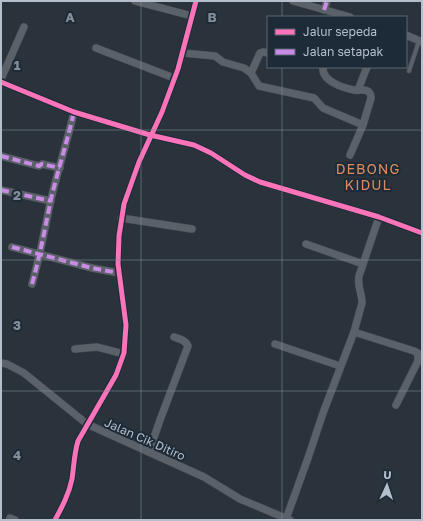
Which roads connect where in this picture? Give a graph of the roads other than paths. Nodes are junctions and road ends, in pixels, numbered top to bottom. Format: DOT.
graph roads {
  1 [pos="135,1"];
  2 [pos="196,1"];
  3 [pos="293,1"];
  4 [pos="327,1"];
  5 [pos="324,10"];
  6 [pos="192,16"];
  7 [pos="346,16"];
  8 [pos="24,27"];
  9 [pos="407,35"];
  10 [pos="421,42"];
  11 [pos="96,48"];
  12 [pos="183,52"];
  13 [pos="267,53"];
  14 [pos="323,68"];
  15 [pos="367,68"];
  16 [pos="409,71"];
  17 [pos="251,73"];
  18 [pos="174,78"];
  19 [pos="1,79"];
  20 [pos="1,82"];
  21 [pos="358,90"];
  22 [pos="74,112"];
  23 [pos="363,125"];
  24 [pos="150,135"];
  25 [pos="350,155"];
  26 [pos="1,156"];
  27 [pos="60,168"];
  28 [pos="1,190"];
  29 [pos="51,201"];
  30 [pos="379,217"];
  31 [pos="121,218"];
  32 [pos="192,229"];
  33 [pos="422,233"];
  34 [pos="306,244"];
  35 [pos="12,247"];
  36 [pos="40,255"];
  37 [pos="363,264"];
  38 [pos="119,272"];
  39 [pos="32,284"];
  40 [pos="354,332"];
  41 [pos="174,337"];
  42 [pos="275,344"];
  43 [pos="75,349"];
  44 [pos="124,354"];
  45 [pos="1,363"];
  46 [pos="340,366"];
  47 [pos="396,405"];
  48 [pos="87,424"];
  49 [pos="149,452"];
  50 [pos="288,519"];
  51 [pos="55,520"];
  1 -- 6 [label="street"];
  2 -- 6 [label="street"];
  3 -- 5 [label="street"];
  4 -- 5 [label="street"];
  5 -- 7 [label="street"];
  6 -- 12 [label="street"];
  8 -- 19 [label="street"];
  9 -- 10 [label="street"];
  10 -- 16 [label="lane"];
  11 -- 18 [label="street"];
  12 -- 17 [label="street"];
  12 -- 18 [label="street"];
  13 -- 17 [label="street"];
  14 -- 21 [label="street"];
  15 -- 21 [label="street"];
  17 -- 23 [label="street"];
  18 -- 24 [label="street"];
  20 -- 22 [label="street"];
  21 -- 23 [label="street"];
  22 -- 24 [label="street"];
  22 -- 27 [label="street"];
  23 -- 25 [label="street"];
  24 -- 30 [label="street"];
  24 -- 31 [label="street"];
  26 -- 27 [label="street"];
  27 -- 29 [label="street"];
  28 -- 29 [label="street"];
  29 -- 36 [label="street"];
  30 -- 33 [label="street"];
  30 -- 37 [label="street"];
  31 -- 32 [label="street"];
  31 -- 38 [label="street"];
  34 -- 37 [label="street"];
  35 -- 36 [label="street"];
  36 -- 38 [label="street"];
  36 -- 39 [label="street"];
  37 -- 40 [label="street"];
  38 -- 44 [label="street"];
  40 -- 46 [label="street"];
  40 -- 47 [label="street"];
  41 -- 49 [label="street"];
  42 -- 46 [label="street"];
  43 -- 44 [label="street"];
  44 -- 48 [label="street"];
  45 -- 48 [label="street, Jalan Cik Ditiro"];
  46 -- 50 [label="street"];
  48 -- 49 [label="street, Jalan Cik Ditiro"];
  48 -- 51 [label="street"];
  49 -- 50 [label="street, Jalan Cik Ditiro"];
}
